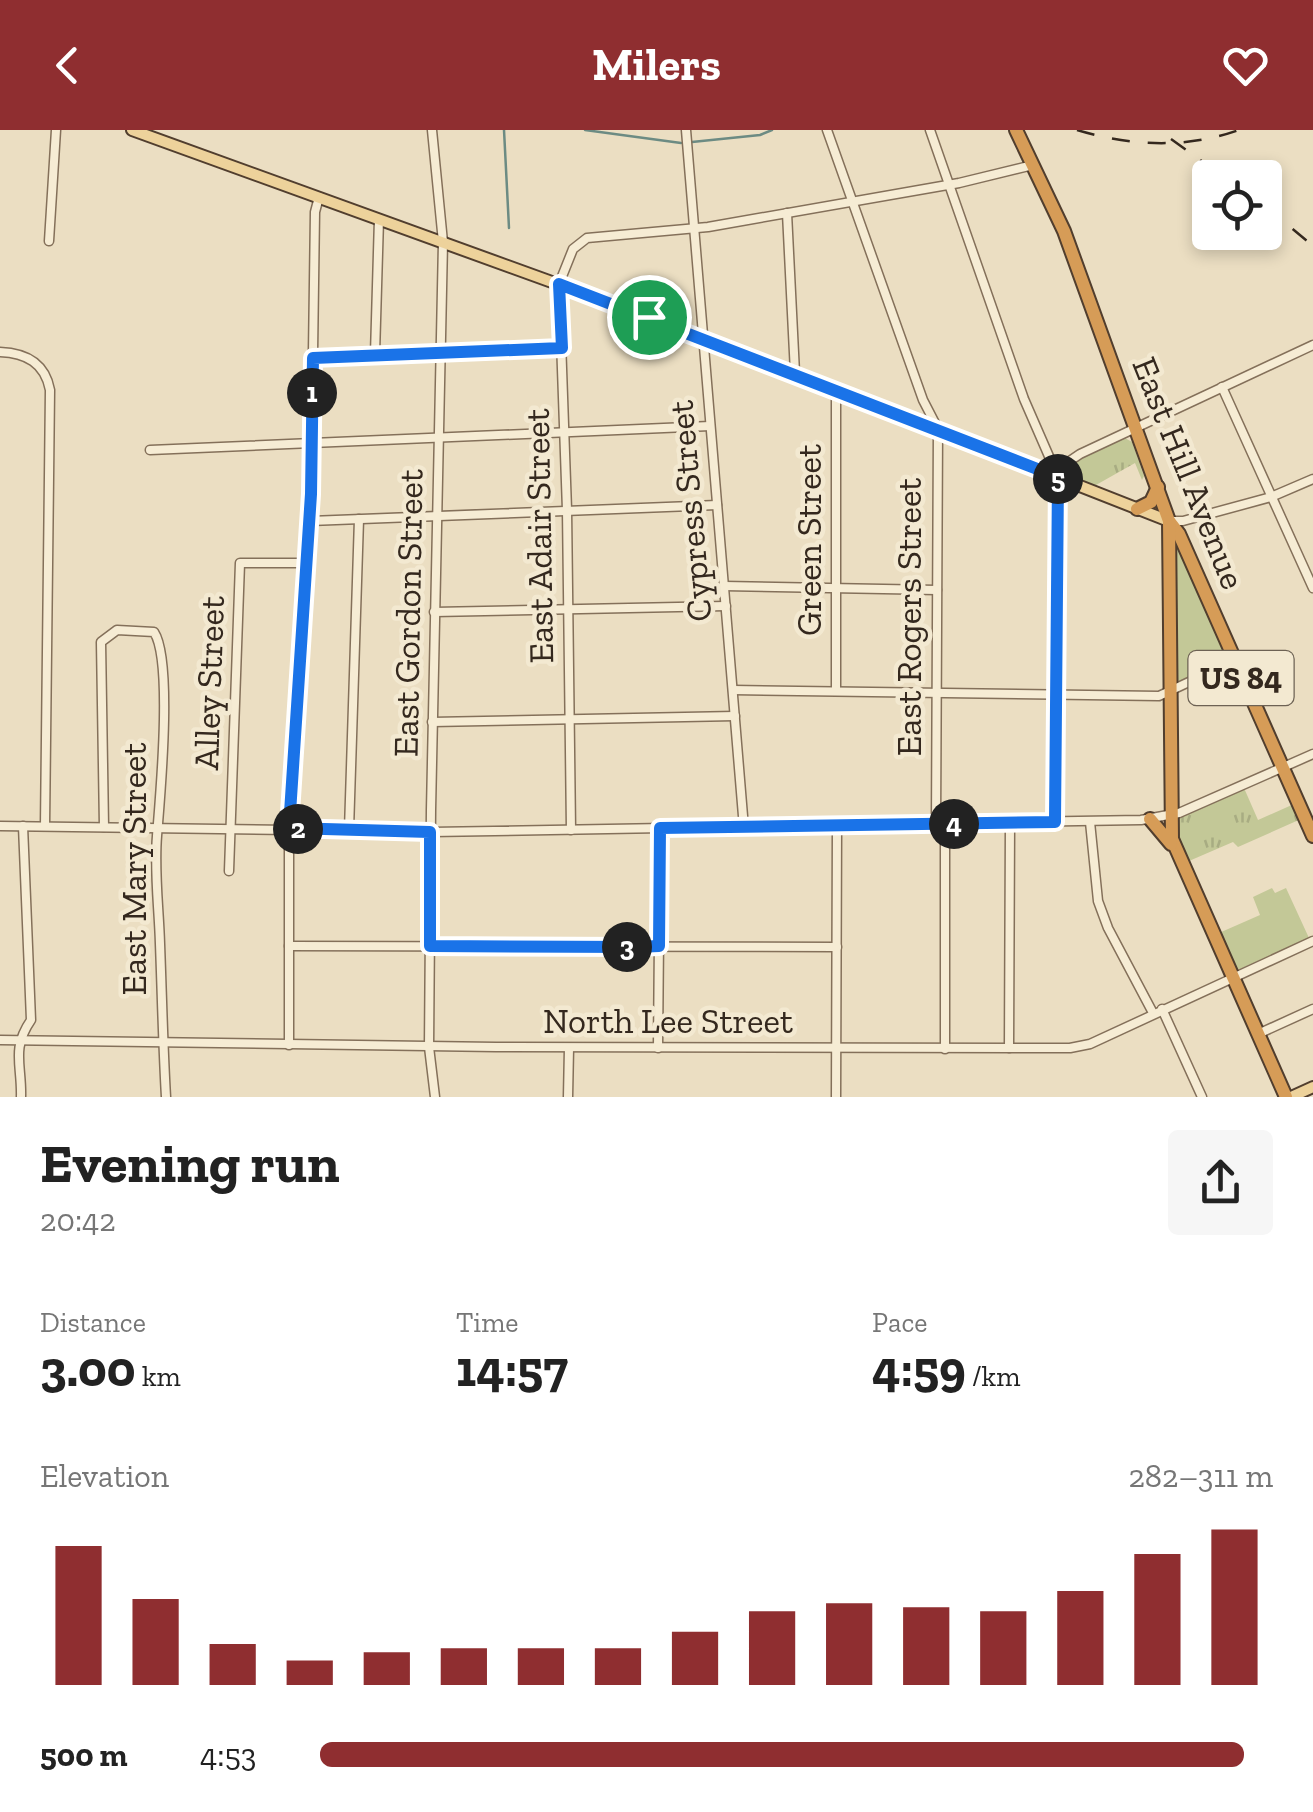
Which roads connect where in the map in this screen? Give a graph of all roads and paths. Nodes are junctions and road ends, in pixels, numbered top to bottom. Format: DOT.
graph roads {
  1 [pos="56,130"];
  2 [pos="132,130"];
  3 [pos="432,130"];
  4 [pos="686,130"];
  5 [pos="827,130"];
  6 [pos="930,130"];
  7 [pos="1016,130"];
  8 [pos="1033,165"];
  9 [pos="949,184"];
  10 [pos="319,198"];
  11 [pos="852,201"];
  12 [pos="787,212"];
  13 [pos="379,219"];
  14 [pos="694,229"];
  15 [pos="49,242"];
  16 [pos="443,242"];
  17 [pos="559,284"];
  18 [pos="703,338"];
  19 [pos="1313,346"];
  20 [pos="562,348"];
  21 [pos="0,352"];
  22 [pos="440,352"];
  23 [pos="375,354"];
  24 [pos="313,358"];
  25 [pos="794,372"];
  26 [pos="1222,388"];
  27 [pos="836,390"];
  28 [pos="710,426"];
  29 [pos="1136,428"];
  30 [pos="938,429"];
  31 [pos="564,431"];
  32 [pos="440,438"];
  33 [pos="310,444"];
  34 [pos="150,450"];
  35 [pos="1056,474"];
  36 [pos="1313,480"];
  37 [pos="1158,488"];
  38 [pos="1271,497"];
  39 [pos="717,504"];
  40 [pos="1137,509"];
  41 [pos="567,510"];
  42 [pos="438,516"];
  43 [pos="359,519"];
  44 [pos="310,521"];
  45 [pos="1168,521"];
  46 [pos="306,563"];
  47 [pos="724,586"];
  48 [pos="838,588"];
  49 [pos="1313,588"];
  50 [pos="937,590"];
  51 [pos="726,606"];
  52 [pos="568,608"];
  53 [pos="434,612"];
  54 [pos="1234,661"];
  55 [pos="733,690"];
  56 [pos="836,691"];
  57 [pos="937,692"];
  58 [pos="1170,692"];
  59 [pos="1056,695"];
  60 [pos="735,716"];
  61 [pos="570,720"];
  62 [pos="432,722"];
  63 [pos="1313,754"];
  64 [pos="1282,767"];
  65 [pos="1171,815"];
  66 [pos="1150,819"];
  67 [pos="1055,822"];
  68 [pos="1090,822"];
  69 [pos="1010,823"];
  70 [pos="940,824"];
  71 [pos="0,826"];
  72 [pos="23,826"];
  73 [pos="45,826"];
  74 [pos="837,826"];
  75 [pos="104,827"];
  76 [pos="159,828"];
  77 [pos="230,828"];
  78 [pos="289,828"];
  79 [pos="660,828"];
  80 [pos="744,828"];
  81 [pos="349,830"];
  82 [pos="571,830"];
  83 [pos="430,832"];
  84 [pos="1313,836"];
  85 [pos="1175,850"];
  86 [pos="229,871"];
  87 [pos="1313,941"];
  88 [pos="289,946"];
  89 [pos="430,946"];
  90 [pos="659,946"];
  91 [pos="837,947"];
  92 [pos="1232,978"];
  93 [pos="1313,1010"];
  94 [pos="1158,1011"];
  95 [pos="1258,1034"];
  96 [pos="0,1040"];
  97 [pos="19,1040"];
  98 [pos="162,1043"];
  99 [pos="289,1045"];
  100 [pos="429,1047"];
  101 [pos="569,1048"];
  102 [pos="658,1048"];
  103 [pos="1009,1048"];
  104 [pos="945,1049"];
  105 [pos="836,1050"];
  106 [pos="1313,1087"];
  107 [pos="22,1097"];
  108 [pos="166,1097"];
  109 [pos="435,1097"];
  110 [pos="568,1097"];
  111 [pos="836,1097"];
  112 [pos="1202,1097"];
  113 [pos="1288,1097"];
  1 -- 15 [label="street"];
  2 -- 10 [label="main road"];
  3 -- 16 [label="street, East Gordon Street"];
  4 -- 14 [label="street, Cypress Street"];
  5 -- 11 [label="street, East Rogers Street"];
  6 -- 9 [label="street"];
  7 -- 8 [label="highway, East Hill Avenue / US 84"];
  8 -- 9 [label="street"];
  8 -- 29 [label="highway, East Hill Avenue / US 84"];
  9 -- 11 [label="street"];
  9 -- 35 [label="street"];
  10 -- 13 [label="main road"];
  10 -- 24 [label="street"];
  11 -- 12 [label="street"];
  11 -- 30 [label="street, East Rogers Street"];
  12 -- 14 [label="street"];
  12 -- 25 [label="street"];
  13 -- 16 [label="main road"];
  13 -- 23 [label="street"];
  14 -- 17 [label="street"];
  14 -- 18 [label="street, Cypress Street"];
  16 -- 17 [label="main road"];
  16 -- 22 [label="street, East Gordon Street"];
  17 -- 18 [label="main road"];
  17 -- 20 [label="street, East Adair Street"];
  18 -- 25 [label="main road"];
  18 -- 28 [label="street, Cypress Street"];
  19 -- 26 [label="street"];
  20 -- 22 [label="street"];
  20 -- 31 [label="street, East Adair Street"];
  21 -- 73 [label="street"];
  22 -- 23 [label="street"];
  22 -- 32 [label="street, East Gordon Street"];
  23 -- 24 [label="street"];
  24 -- 33 [label="street"];
  25 -- 27 [label="main road"];
  26 -- 29 [label="street"];
  26 -- 38 [label="street"];
  27 -- 30 [label="main road"];
  27 -- 48 [label="street, Green Street"];
  28 -- 31 [label="street"];
  28 -- 39 [label="street, Cypress Street"];
  29 -- 35 [label="street"];
  29 -- 37 [label="highway, East Hill Avenue / US 84"];
  30 -- 35 [label="main road"];
  30 -- 50 [label="street, East Rogers Street"];
  31 -- 32 [label="street"];
  31 -- 41 [label="street, East Adair Street"];
  32 -- 33 [label="street"];
  32 -- 42 [label="street, East Gordon Street"];
  33 -- 34 [label="street"];
  33 -- 44 [label="street"];
  35 -- 40 [label="main road"];
  35 -- 59 [label="street"];
  36 -- 38 [label="street"];
  37 -- 40 [label="highway"];
  37 -- 45 [label="highway, East Hill Avenue / US 84"];
  38 -- 45 [label="street"];
  38 -- 49 [label="street"];
  39 -- 41 [label="street"];
  39 -- 47 [label="street, Cypress Street"];
  40 -- 45 [label="main road"];
  41 -- 42 [label="street"];
  41 -- 52 [label="street, East Adair Street"];
  42 -- 43 [label="street"];
  42 -- 53 [label="street, East Gordon Street"];
  43 -- 44 [label="street"];
  43 -- 81 [label="street"];
  44 -- 46 [label="street"];
  45 -- 54 [label="highway, East Hill Avenue / US 84"];
  45 -- 58 [label="highway, US 84"];
  46 -- 77 [label="street, Alley Street"];
  46 -- 78 [label="street"];
  47 -- 48 [label="street"];
  47 -- 51 [label="street, Cypress Street"];
  48 -- 50 [label="street"];
  48 -- 56 [label="street, Green Street"];
  50 -- 57 [label="street, East Rogers Street"];
  51 -- 52 [label="street"];
  51 -- 55 [label="street, Cypress Street"];
  52 -- 53 [label="street"];
  52 -- 61 [label="street, East Adair Street"];
  53 -- 62 [label="street, East Gordon Street"];
  54 -- 58 [label="street"];
  54 -- 64 [label="highway, East Hill Avenue / US 84"];
  55 -- 56 [label="street"];
  55 -- 60 [label="street, Cypress Street"];
  56 -- 57 [label="street"];
  57 -- 59 [label="street"];
  57 -- 70 [label="street, East Rogers Street"];
  58 -- 59 [label="street"];
  58 -- 65 [label="highway, US 84"];
  59 -- 67 [label="street"];
  60 -- 61 [label="street"];
  60 -- 80 [label="street, Cypress Street"];
  61 -- 62 [label="street"];
  61 -- 82 [label="street, East Adair Street"];
  62 -- 83 [label="street, East Gordon Street"];
  63 -- 64 [label="street"];
  64 -- 65 [label="street"];
  64 -- 84 [label="highway, East Hill Avenue / US 84"];
  65 -- 66 [label="street"];
  65 -- 85 [label="highway, US 84"];
  66 -- 68 [label="street"];
  66 -- 85 [label="highway"];
  67 -- 68 [label="street"];
  67 -- 69 [label="street"];
  68 -- 94 [label="street"];
  69 -- 70 [label="street"];
  69 -- 103 [label="street"];
  70 -- 74 [label="street"];
  70 -- 104 [label="street, East Rogers Street"];
  71 -- 72 [label="street"];
  72 -- 73 [label="street"];
  72 -- 97 [label="street"];
  73 -- 75 [label="street"];
  74 -- 80 [label="street"];
  74 -- 91 [label="street"];
  75 -- 76 [label="street"];
  75 -- 76 [label="street, East Mary Street"];
  76 -- 77 [label="street"];
  76 -- 98 [label="street, East Mary Street"];
  77 -- 78 [label="street"];
  77 -- 86 [label="street, Alley Street"];
  78 -- 81 [label="street"];
  78 -- 88 [label="street"];
  79 -- 80 [label="street"];
  79 -- 82 [label="street"];
  79 -- 90 [label="street"];
  81 -- 83 [label="street"];
  82 -- 83 [label="street"];
  83 -- 89 [label="street, East Gordon Street"];
  85 -- 92 [label="highway, US 84"];
  87 -- 92 [label="street, North Lee Street"];
  88 -- 89 [label="street"];
  88 -- 99 [label="street"];
  89 -- 90 [label="street"];
  89 -- 100 [label="street, East Gordon Street"];
  90 -- 91 [label="street"];
  90 -- 102 [label="street"];
  91 -- 105 [label="street"];
  92 -- 94 [label="street, North Lee Street"];
  92 -- 95 [label="highway, US 84"];
  93 -- 95 [label="street"];
  94 -- 103 [label="street, North Lee Street"];
  94 -- 112 [label="street"];
  95 -- 113 [label="highway, US 84"];
  96 -- 97 [label="street, North Lee Street"];
  97 -- 98 [label="street, North Lee Street"];
  97 -- 107 [label="street"];
  98 -- 99 [label="street, North Lee Street"];
  98 -- 108 [label="street, East Mary Street"];
  99 -- 100 [label="street, North Lee Street"];
  100 -- 101 [label="street, North Lee Street"];
  100 -- 109 [label="street, East Gordon Street"];
  101 -- 102 [label="street, North Lee Street"];
  101 -- 110 [label="street"];
  102 -- 105 [label="street, North Lee Street"];
  103 -- 104 [label="street, North Lee Street"];
  104 -- 105 [label="street, North Lee Street"];
  105 -- 111 [label="street"];
  106 -- 113 [label="main road"];
}
